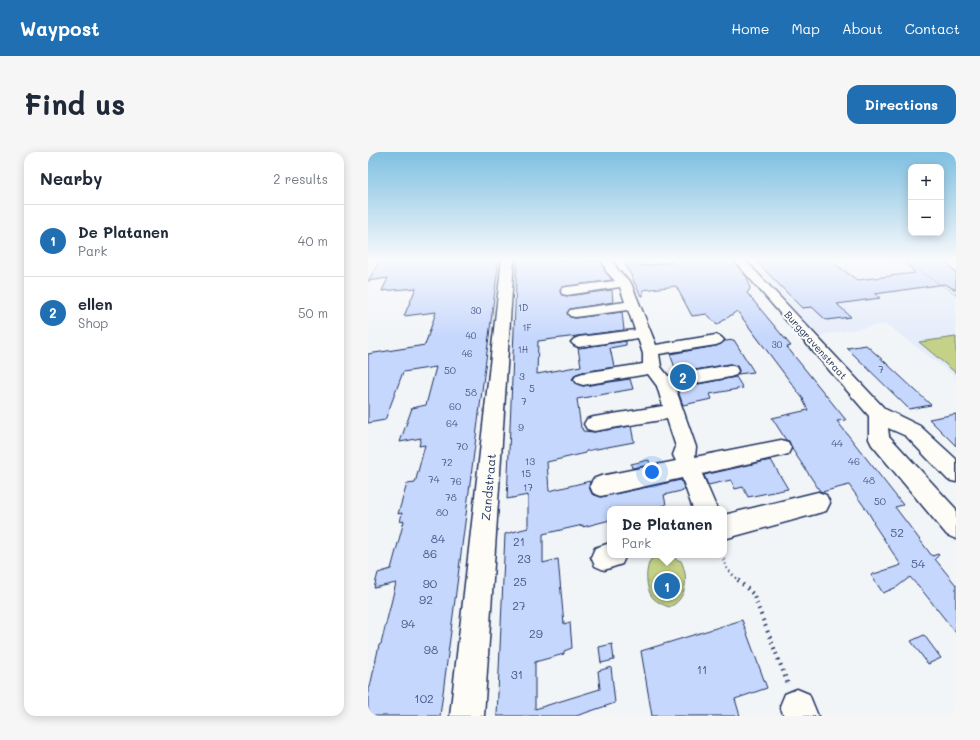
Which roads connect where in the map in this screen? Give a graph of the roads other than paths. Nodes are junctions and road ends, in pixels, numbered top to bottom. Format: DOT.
graph roads {
  1 [pos="506,285"];
  2 [pos="608,285"];
  3 [pos="626,285"];
  4 [pos="762,285"];
  5 [pos="567,291"];
  6 [pos="634,305"];
  7 [pos="575,313"];
  8 [pos="644,333"];
  9 [pos="716,340"];
  10 [pos="579,342"];
  11 [pos="652,359"];
  12 [pos="730,371"];
  13 [pos="583,379"];
  14 [pos="665,383"];
  15 [pos="674,411"];
  16 [pos="878,414"];
  17 [pos="594,424"];
  18 [pos="781,448"];
  19 [pos="689,468"];
  20 [pos="956,474"];
  21 [pos="601,486"];
  22 [pos="818,503"];
  23 [pos="703,506"];
  24 [pos="727,526"];
  25 [pos="956,527"];
  26 [pos="467,716"];
  1 -- 26 [label="street, Zandstraat"];
  2 -- 5 [label="street"];
  3 -- 6 [label="street"];
  4 -- 16 [label="street, Burggravenstraat"];
  6 -- 7 [label="street"];
  6 -- 8 [label="street"];
  8 -- 10 [label="street"];
  8 -- 11 [label="street"];
  9 -- 11 [label="street"];
  11 -- 13 [label="street"];
  11 -- 14 [label="street"];
  12 -- 14 [label="street"];
  14 -- 15 [label="street"];
  15 -- 17 [label="street"];
  15 -- 19 [label="street"];
  16 -- 20 [label="street, Burggravenstraat"];
  16 -- 25 [label="street"];
  18 -- 19 [label="street"];
  19 -- 21 [label="street"];
  19 -- 23 [label="street"];
  22 -- 24 [label="street"];
}
